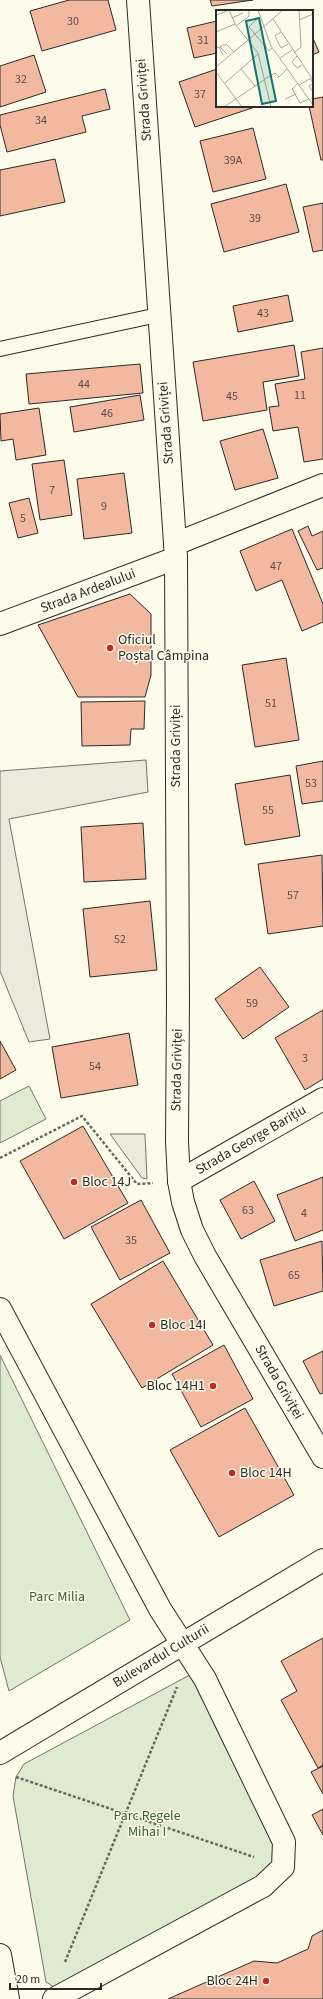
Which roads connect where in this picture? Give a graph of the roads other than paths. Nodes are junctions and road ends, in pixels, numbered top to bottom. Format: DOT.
graph roads {
  1 [pos="138,0"];
  2 [pos="158,315"];
  3 [pos="0,349"];
  4 [pos="323,485"];
  5 [pos="175,551"];
  6 [pos="0,624"];
  7 [pos="323,1099"];
  8 [pos="179,1181"];
  9 [pos="0,1309"];
  10 [pos="323,1457"];
  11 [pos="323,1560"];
  12 [pos="182,1644"];
  13 [pos="0,1753"];
  14 [pos="0,1955"];
  15 [pos="8,1999"];
  16 [pos="54,1999"];
  1 -- 2 [label="main road, Strada Griviței"];
  2 -- 3 [label="lane"];
  2 -- 5 [label="main road, Strada Griviței"];
  4 -- 5 [label="main road, Strada Ardealului"];
  5 -- 6 [label="main road, Strada Ardealului"];
  5 -- 8 [label="main road, Strada Griviței"];
  7 -- 8 [label="main road, Strada George Barițiu"];
  8 -- 10 [label="main road, Strada Griviței"];
  9 -- 12 [label="main road"];
  11 -- 12 [label="main road, Bulevardul Culturii"];
  12 -- 13 [label="main road, Bulevardul Culturii"];
  12 -- 16 [label="main road"];
  14 -- 15 [label="main road"];
}
